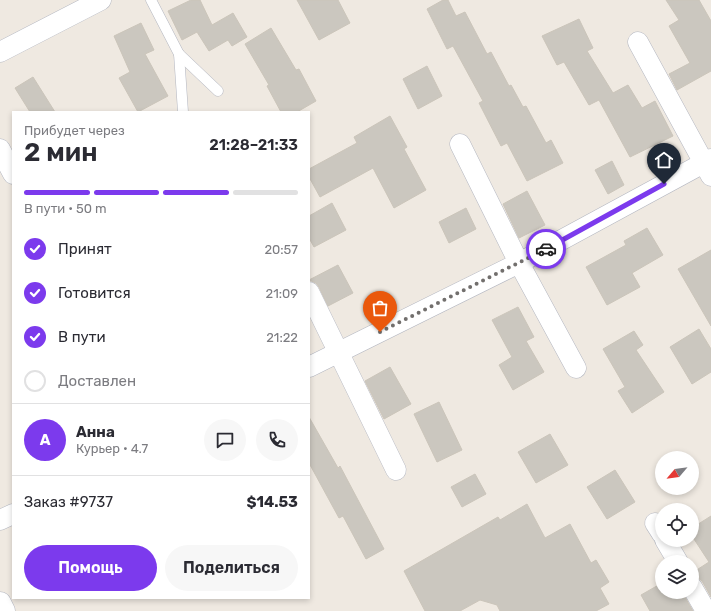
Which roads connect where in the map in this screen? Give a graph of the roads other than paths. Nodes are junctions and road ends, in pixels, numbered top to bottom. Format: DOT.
graph roads {
  1 [pos="101,0"];
  2 [pos="151,0"];
  3 [pos="638,42"];
  4 [pos="0,52"];
  5 [pos="179,54"];
  6 [pos="218,91"];
  7 [pos="183,111"];
  8 [pos="460,144"];
  9 [pos="0,148"];
  10 [pos="709,166"];
  11 [pos="12,172"];
  12 [pos="519,263"];
  13 [pos="310,294"];
  14 [pos="338,353"];
  15 [pos="310,367"];
  16 [pos="576,368"];
  17 [pos="396,470"];
  18 [pos="12,514"];
  19 [pos="0,520"];
  20 [pos="699,599"];
  21 [pos="0,603"];
  22 [pos="4,611"];
  23 [pos="706,611"];
  1 -- 4 [label="street"];
  2 -- 5 [label="lane"];
  3 -- 10 [label="street"];
  5 -- 6 [label="lane"];
  5 -- 7 [label="lane"];
  8 -- 12 [label="street"];
  9 -- 11 [label="street"];
  10 -- 12 [label="street"];
  12 -- 14 [label="street"];
  12 -- 16 [label="street"];
  13 -- 14 [label="street"];
  14 -- 15 [label="street"];
  14 -- 17 [label="street"];
  18 -- 19 [label="street"];
  20 -- 23 [label="street"];
  21 -- 22 [label="main road"];
}
